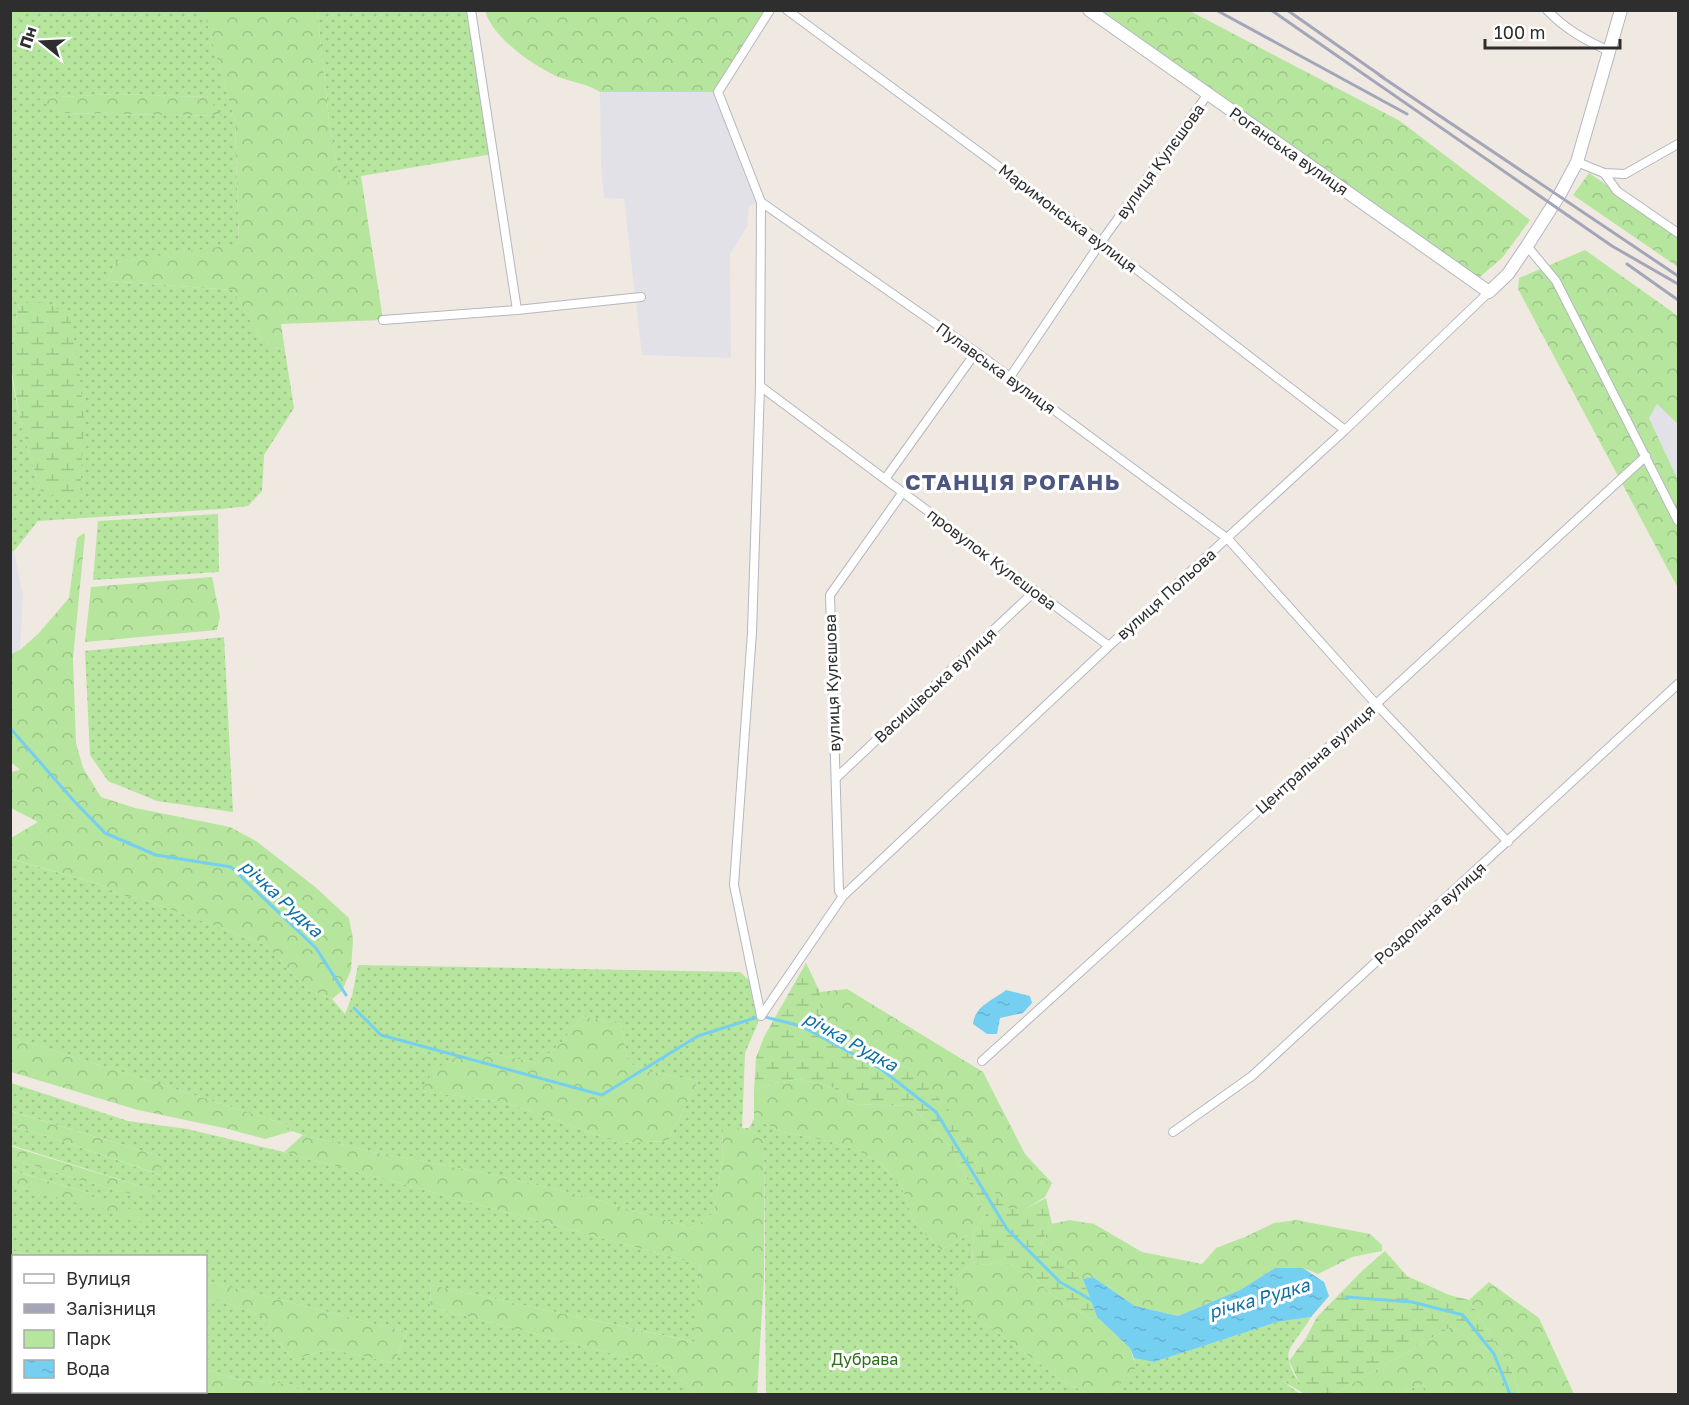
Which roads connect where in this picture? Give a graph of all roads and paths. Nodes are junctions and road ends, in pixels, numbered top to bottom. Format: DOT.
graph roads {
  1 [pos="471,10"];
  2 [pos="770,10"];
  3 [pos="787,10"];
  4 [pos="1089,10"];
  5 [pos="1547,10"];
  6 [pos="1620,10"];
  7 [pos="1609,51"];
  8 [pos="1208,94"];
  9 [pos="1678,144"];
  10 [pos="1576,162"];
  11 [pos="1604,173"];
  12 [pos="762,202"];
  13 [pos="1678,233"];
  14 [pos="1101,242"];
  15 [pos="1527,246"];
  16 [pos="1489,292"];
  17 [pos="641,297"];
  18 [pos="517,310"];
  19 [pos="383,320"];
  20 [pos="976,352"];
  21 [pos="1010,377"];
  22 [pos="760,386"];
  23 [pos="1345,430"];
  24 [pos="1646,456"];
  25 [pos="885,479"];
  26 [pos="903,492"];
  27 [pos="1678,521"];
  28 [pos="1228,539"];
  29 [pos="1035,591"];
  30 [pos="1109,646"];
  31 [pos="1678,684"];
  32 [pos="1376,704"];
  33 [pos="836,778"];
  34 [pos="1508,842"];
  35 [pos="843,896"];
  36 [pos="982,1060"];
  37 [pos="1173,1132"];
  1 -- 18 [label="street"];
  2 -- 12 [label="street"];
  3 -- 14 [label="street, Маримонська вулиця"];
  4 -- 8 [label="street, Роганська вулиця"];
  5 -- 7 [label="street"];
  6 -- 7 [label="street"];
  7 -- 10 [label="street"];
  8 -- 14 [label="street, вулиця Кулєшова"];
  8 -- 16 [label="street, Роганська вулиця"];
  9 -- 11 [label="street"];
  10 -- 11 [label="street"];
  10 -- 15 [label="street"];
  11 -- 13 [label="street"];
  12 -- 20 [label="street, Пулавська вулиця"];
  12 -- 22 [label="street"];
  14 -- 21 [label="street, вулиця Кулєшова"];
  14 -- 23 [label="street, Маримонська вулиця"];
  15 -- 16 [label="street"];
  15 -- 24 [label="street"];
  16 -- 23 [label="street, вулиця Польова"];
  17 -- 18 [label="street"];
  18 -- 19 [label="street"];
  20 -- 21 [label="street, Пулавська вулиця"];
  20 -- 25 [label="street"];
  21 -- 28 [label="street, Пулавська вулиця"];
  22 -- 25 [label="street, провулок Кулєшова"];
  22 -- 35 [label="street, вулиця Польова"];
  23 -- 28 [label="street, вулиця Польова"];
  24 -- 27 [label="street"];
  24 -- 32 [label="street, Центральна вулиця"];
  25 -- 26 [label="street, провулок Кулєшова"];
  26 -- 29 [label="street, провулок Кулєшова"];
  26 -- 33 [label="street, вулиця Кулєшова"];
  28 -- 30 [label="street, вулиця Польова"];
  28 -- 32 [label="street, Пулавська вулиця"];
  29 -- 30 [label="street, провулок Кулєшова"];
  29 -- 33 [label="street, Васищівська вулиця"];
  30 -- 35 [label="street, вулиця Польова"];
  31 -- 34 [label="street, Роздольна вулиця"];
  32 -- 34 [label="street, Пулавська вулиця"];
  32 -- 36 [label="street, Центральна вулиця"];
  33 -- 35 [label="street, вулиця Кулєшова"];
  34 -- 37 [label="street, Роздольна вулиця"];
}
